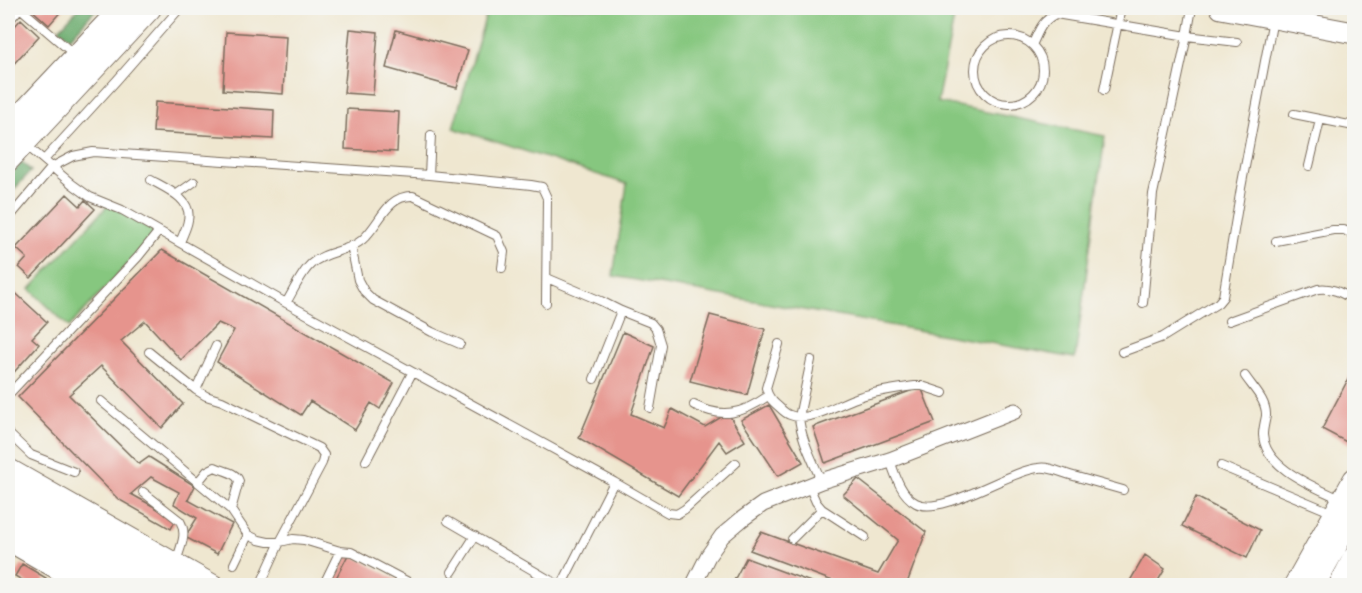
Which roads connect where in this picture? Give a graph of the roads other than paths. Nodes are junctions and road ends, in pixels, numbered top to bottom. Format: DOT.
graph roads {
  1 [pos="20,8"];
  2 [pos="123,8"];
  3 [pos="149,8"];
  4 [pos="180,8"];
  5 [pos="1121,8"];
  6 [pos="1192,8"];
  7 [pos="1221,8"];
  8 [pos="1280,12"];
  9 [pos="1354,21"];
  10 [pos="8,22"];
  11 [pos="1118,23"];
  12 [pos="1354,33"];
  13 [pos="1187,36"];
  14 [pos="1237,42"];
  15 [pos="1032,45"];
  16 [pos="76,56"];
  17 [pos="1104,90"];
  18 [pos="1294,114"];
  19 [pos="1320,120"];
  20 [pos="1354,126"];
  21 [pos="431,135"];
  22 [pos="13,144"];
  23 [pos="44,160"];
  24 [pos="1309,166"];
  25 [pos="52,167"];
  26 [pos="429,174"];
  27 [pos="151,180"];
  28 [pos="194,182"];
  29 [pos="177,194"];
  30 [pos="8,219"];
  31 [pos="159,231"];
  32 [pos="1354,235"];
  33 [pos="1276,241"];
  34 [pos="180,243"];
  35 [pos="351,246"];
  36 [pos="502,268"];
  37 [pos="547,278"];
  38 [pos="1354,300"];
  39 [pos="286,303"];
  40 [pos="546,303"];
  41 [pos="1143,303"];
  42 [pos="621,312"];
  43 [pos="1229,321"];
  44 [pos="460,344"];
  45 [pos="779,344"];
  46 [pos="216,346"];
  47 [pos="149,352"];
  48 [pos="1122,352"];
  49 [pos="811,360"];
  50 [pos="412,373"];
  51 [pos="1245,376"];
  52 [pos="594,378"];
  53 [pos="196,390"];
  54 [pos="943,393"];
  55 [pos="8,395"];
  56 [pos="768,396"];
  57 [pos="101,401"];
  58 [pos="694,405"];
  59 [pos="650,408"];
  60 [pos="1015,411"];
  61 [pos="799,417"];
  62 [pos="8,433"];
  63 [pos="890,460"];
  64 [pos="366,461"];
  65 [pos="736,463"];
  66 [pos="1221,466"];
  67 [pos="8,469"];
  68 [pos="74,472"];
  69 [pos="1354,478"];
  70 [pos="198,482"];
  71 [pos="614,482"];
  72 [pos="815,484"];
  73 [pos="1123,490"];
  74 [pos="8,492"];
  75 [pos="143,492"];
  76 [pos="822,509"];
  77 [pos="1344,509"];
  78 [pos="231,510"];
  79 [pos="8,517"];
  80 [pos="448,521"];
  81 [pos="248,535"];
  82 [pos="475,536"];
  83 [pos="865,537"];
  84 [pos="792,539"];
  85 [pos="8,540"];
  86 [pos="280,542"];
  87 [pos="340,550"];
  88 [pos="1354,557"];
  89 [pos="234,564"];
  90 [pos="122,572"];
  91 [pos="452,572"];
  92 [pos="175,574"];
  93 [pos="263,579"];
  94 [pos="1343,584"];
  95 [pos="88,585"];
  96 [pos="214,585"];
  97 [pos="322,585"];
  98 [pos="416,585"];
  99 [pos="560,585"];
  100 [pos="693,585"];
  101 [pos="1294,585"];
  102 [pos="1314,585"];
  1 -- 10 [label="lane"];
  1 -- 16 [label="lane"];
  2 -- 16 [label="main road"];
  3 -- 22 [label="main road"];
  4 -- 23 [label="lane"];
  5 -- 11 [label="lane"];
  6 -- 13 [label="lane"];
  7 -- 8 [label="main road"];
  8 -- 9 [label="main road"];
  8 -- 12 [label="main road"];
  8 -- 48 [label="lane"];
  11 -- 13 [label="lane"];
  11 -- 15 [label="lane"];
  11 -- 17 [label="lane"];
  13 -- 14 [label="lane"];
  13 -- 41 [label="lane"];
  15 -- 15 [label="lane"];
  16 -- 22 [label="main road"];
  18 -- 19 [label="lane"];
  19 -- 20 [label="lane"];
  19 -- 24 [label="lane"];
  21 -- 26 [label="lane"];
  22 -- 23 [label="lane"];
  23 -- 25 [label="lane"];
  25 -- 26 [label="lane"];
  25 -- 30 [label="lane"];
  25 -- 31 [label="lane"];
  26 -- 37 [label="lane"];
  27 -- 29 [label="lane"];
  28 -- 29 [label="lane"];
  29 -- 34 [label="lane"];
  31 -- 34 [label="lane"];
  31 -- 55 [label="lane"];
  32 -- 33 [label="lane"];
  34 -- 39 [label="lane"];
  35 -- 36 [label="lane"];
  35 -- 39 [label="lane"];
  35 -- 44 [label="lane"];
  37 -- 40 [label="lane"];
  37 -- 42 [label="lane"];
  38 -- 43 [label="lane"];
  39 -- 50 [label="lane"];
  42 -- 52 [label="lane"];
  42 -- 59 [label="lane"];
  45 -- 56 [label="lane"];
  46 -- 53 [label="lane"];
  47 -- 53 [label="lane"];
  49 -- 61 [label="lane"];
  50 -- 64 [label="lane"];
  50 -- 71 [label="lane"];
  51 -- 77 [label="lane"];
  53 -- 86 [label="lane"];
  54 -- 61 [label="lane"];
  56 -- 58 [label="lane"];
  56 -- 61 [label="lane"];
  57 -- 70 [label="lane"];
  60 -- 63 [label="street"];
  61 -- 72 [label="lane"];
  62 -- 68 [label="lane"];
  63 -- 72 [label="street"];
  63 -- 73 [label="lane"];
  65 -- 71 [label="lane"];
  66 -- 77 [label="lane"];
  67 -- 92 [label="main road"];
  69 -- 77 [label="main road"];
  70 -- 78 [label="lane"];
  70 -- 78 [label="lane"];
  71 -- 99 [label="lane"];
  72 -- 76 [label="lane"];
  72 -- 100 [label="street"];
  74 -- 90 [label="main road"];
  75 -- 92 [label="lane"];
  76 -- 83 [label="lane"];
  76 -- 84 [label="lane"];
  77 -- 101 [label="main road"];
  77 -- 102 [label="main road"];
  78 -- 81 [label="lane"];
  79 -- 90 [label="main road"];
  80 -- 82 [label="lane"];
  81 -- 86 [label="lane"];
  81 -- 89 [label="lane"];
  82 -- 91 [label="lane"];
  82 -- 99 [label="lane"];
  85 -- 95 [label="main road"];
  86 -- 87 [label="lane"];
  86 -- 93 [label="lane"];
  87 -- 97 [label="lane"];
  87 -- 98 [label="lane"];
  88 -- 94 [label="main road"];
  90 -- 92 [label="main road"];
  92 -- 96 [label="main road"];
}
